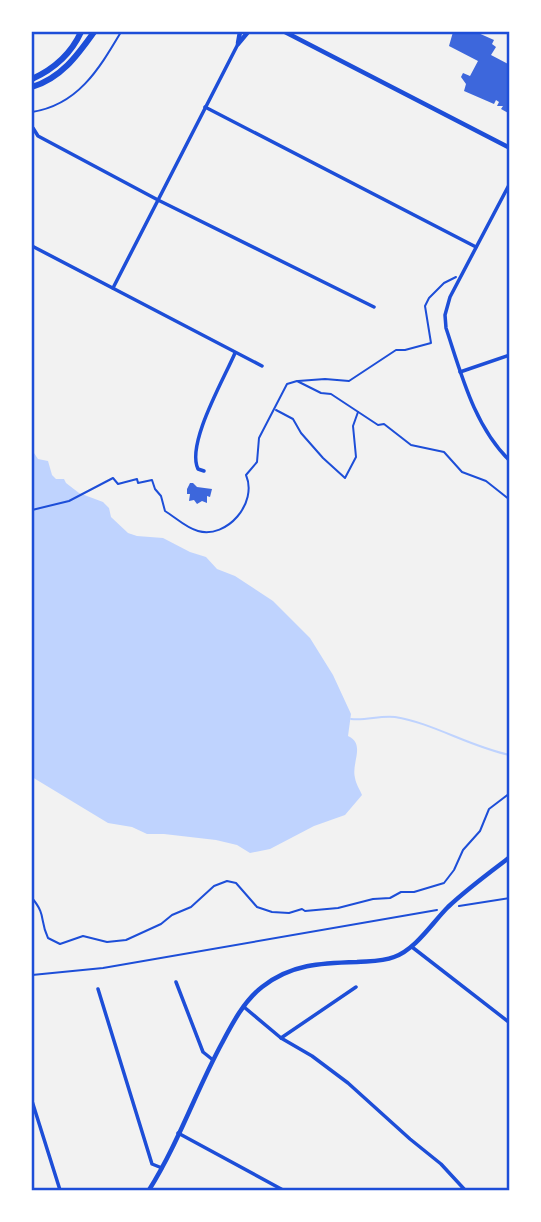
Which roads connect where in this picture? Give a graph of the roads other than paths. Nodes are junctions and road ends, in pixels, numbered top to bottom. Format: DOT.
graph roads {
  1 [pos="81,32"];
  2 [pos="94,32"];
  3 [pos="240,32"];
  4 [pos="247,32"];
  5 [pos="285,32"];
  6 [pos="238,44"];
  7 [pos="32,79"];
  8 [pos="32,87"];
  9 [pos="205,107"];
  10 [pos="33,128"];
  11 [pos="509,148"];
  12 [pos="509,183"];
  13 [pos="158,200"];
  14 [pos="32,246"];
  15 [pos="476,247"];
  16 [pos="113,288"];
  17 [pos="374,307"];
  18 [pos="235,353"];
  19 [pos="509,355"];
  20 [pos="262,366"];
  21 [pos="460,372"];
  22 [pos="509,461"];
  23 [pos="204,471"];
  24 [pos="509,857"];
  25 [pos="411,946"];
  26 [pos="176,982"];
  27 [pos="356,987"];
  28 [pos="98,989"];
  29 [pos="244,1007"];
  30 [pos="509,1023"];
  31 [pos="281,1038"];
  32 [pos="213,1060"];
  33 [pos="32,1101"];
  34 [pos="178,1133"];
  35 [pos="162,1168"];
  36 [pos="60,1191"];
  37 [pos="149,1191"];
  38 [pos="283,1191"];
  39 [pos="465,1191"];
  1 -- 7 [label="highway"];
  2 -- 8 [label="highway"];
  3 -- 6 [label="main road"];
  4 -- 6 [label="main road"];
  5 -- 11 [label="main road"];
  6 -- 9 [label="street"];
  9 -- 13 [label="street"];
  9 -- 15 [label="street"];
  10 -- 13 [label="street"];
  12 -- 15 [label="street"];
  13 -- 16 [label="street"];
  13 -- 17 [label="street"];
  14 -- 16 [label="street"];
  15 -- 21 [label="street"];
  16 -- 18 [label="street"];
  18 -- 20 [label="street"];
  18 -- 23 [label="street"];
  19 -- 21 [label="street"];
  21 -- 22 [label="street"];
  24 -- 25 [label="main road"];
  25 -- 29 [label="main road"];
  25 -- 30 [label="street"];
  26 -- 32 [label="street"];
  27 -- 31 [label="street"];
  28 -- 35 [label="street"];
  29 -- 31 [label="street"];
  29 -- 32 [label="main road"];
  31 -- 39 [label="street"];
  32 -- 34 [label="main road"];
  33 -- 36 [label="street"];
  34 -- 35 [label="main road"];
  34 -- 38 [label="street"];
  35 -- 37 [label="main road"];
}
